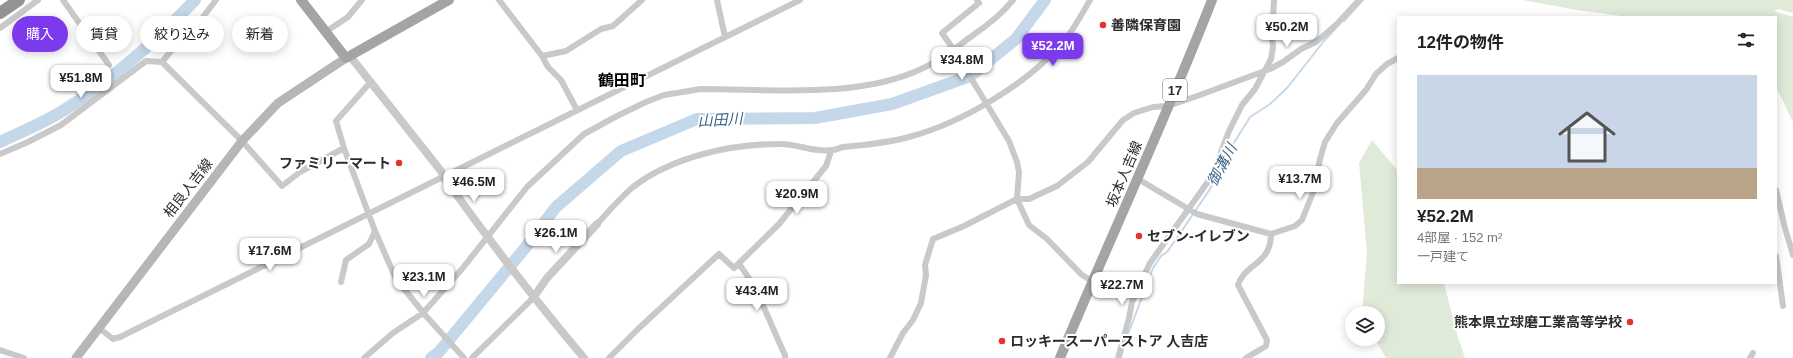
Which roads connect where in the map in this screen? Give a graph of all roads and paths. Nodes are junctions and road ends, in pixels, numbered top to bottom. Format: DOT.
graph roads {
  1 [pos="19,0"];
  2 [pos="38,0"];
  3 [pos="63,0"];
  4 [pos="216,0"];
  5 [pos="301,0"];
  6 [pos="308,0"];
  7 [pos="362,0"];
  8 [pos="450,0"];
  9 [pos="499,0"];
  10 [pos="642,0"];
  11 [pos="717,0"];
  12 [pos="800,0"];
  13 [pos="977,0"];
  14 [pos="1013,0"];
  15 [pos="1090,0"];
  16 [pos="1212,0"];
  17 [pos="1274,0"];
  18 [pos="1359,0"];
  19 [pos="0,13"];
  20 [pos="0,28"];
  21 [pos="330,29"];
  22 [pos="725,37"];
  23 [pos="954,50"];
  24 [pos="542,56"];
  25 [pos="348,57"];
  26 [pos="1397,59"];
  27 [pos="162,62"];
  28 [pos="109,65"];
  29 [pos="1265,70"];
  30 [pos="368,86"];
  31 [pos="985,104"];
  32 [pos="1168,106"];
  33 [pos="577,110"];
  34 [pos="242,141"];
  35 [pos="344,148"];
  36 [pos="832,151"];
  37 [pos="0,154"];
  38 [pos="443,176"];
  39 [pos="1138,179"];
  40 [pos="1777,194"];
  41 [pos="1017,199"];
  42 [pos="1187,209"];
  43 [pos="369,213"];
  44 [pos="597,224"];
  45 [pos="375,231"];
  46 [pos="1271,234"];
  47 [pos="488,239"];
  48 [pos="1793,255"];
  49 [pos="1777,263"];
  50 [pos="739,264"];
  51 [pos="1092,281"];
  52 [pos="340,282"];
  53 [pos="531,296"];
  54 [pos="1783,306"];
  55 [pos="424,315"];
  56 [pos="99,328"];
  57 [pos="0,350"];
  58 [pos="24,358"];
  59 [pos="76,358"];
  60 [pos="364,358"];
  61 [pos="464,358"];
  62 [pos="472,358"];
  63 [pos="584,358"];
  64 [pos="610,358"];
  65 [pos="785,358"];
  66 [pos="890,358"];
  67 [pos="1060,358"];
  68 [pos="1118,358"];
  69 [pos="1246,358"];
  1 -- 19 [label="highway"];
  2 -- 20 [label="street"];
  3 -- 28 [label="street"];
  4 -- 27 [label="street"];
  5 -- 25 [label="main road"];
  6 -- 21 [label="main road"];
  7 -- 21 [label="street"];
  8 -- 25 [label="main road"];
  9 -- 24 [label="street"];
  10 -- 24 [label="street"];
  11 -- 22 [label="street"];
  12 -- 22 [label="street"];
  13 -- 23 [label="street"];
  14 -- 23 [label="street"];
  15 -- 31 [label="street"];
  16 -- 32 [label="main road, 坂本人吉線 / 17"];
  17 -- 29 [label="street"];
  18 -- 29 [label="street"];
  21 -- 25 [label="main road"];
  22 -- 33 [label="street"];
  23 -- 31 [label="street"];
  23 -- 47 [label="street"];
  24 -- 33 [label="street"];
  25 -- 30 [label="street"];
  25 -- 34 [label="main road, 相良人吉線"];
  25 -- 38 [label="street"];
  26 -- 46 [label="street"];
  27 -- 34 [label="street"];
  27 -- 37 [label="street"];
  29 -- 32 [label="street"];
  29 -- 42 [label="street"];
  30 -- 35 [label="street"];
  30 -- 38 [label="street"];
  31 -- 36 [label="street"];
  31 -- 41 [label="street"];
  32 -- 39 [label="main road, 坂本人吉線 / 17"];
  32 -- 41 [label="street"];
  33 -- 38 [label="street"];
  34 -- 35 [label="street"];
  34 -- 56 [label="main road, 相良人吉線"];
  35 -- 43 [label="street"];
  36 -- 44 [label="street"];
  36 -- 50 [label="street"];
  38 -- 43 [label="street"];
  38 -- 47 [label="street"];
  39 -- 42 [label="street"];
  39 -- 51 [label="main road, 坂本人吉線 / 17"];
  40 -- 48 [label="street"];
  41 -- 51 [label="street"];
  41 -- 66 [label="street"];
  42 -- 46 [label="street"];
  42 -- 68 [label="street"];
  43 -- 45 [label="street"];
  43 -- 56 [label="street"];
  44 -- 53 [label="street"];
  45 -- 52 [label="street"];
  45 -- 55 [label="street"];
  46 -- 69 [label="street"];
  47 -- 53 [label="street"];
  47 -- 55 [label="street"];
  49 -- 54 [label="street"];
  50 -- 64 [label="street"];
  50 -- 65 [label="street"];
  51 -- 67 [label="main road, 坂本人吉線 / 17"];
  53 -- 62 [label="street"];
  53 -- 63 [label="street"];
  55 -- 60 [label="street"];
  55 -- 61 [label="street"];
  56 -- 59 [label="main road, 相良人吉線"];
  57 -- 58 [label="street"];
}
